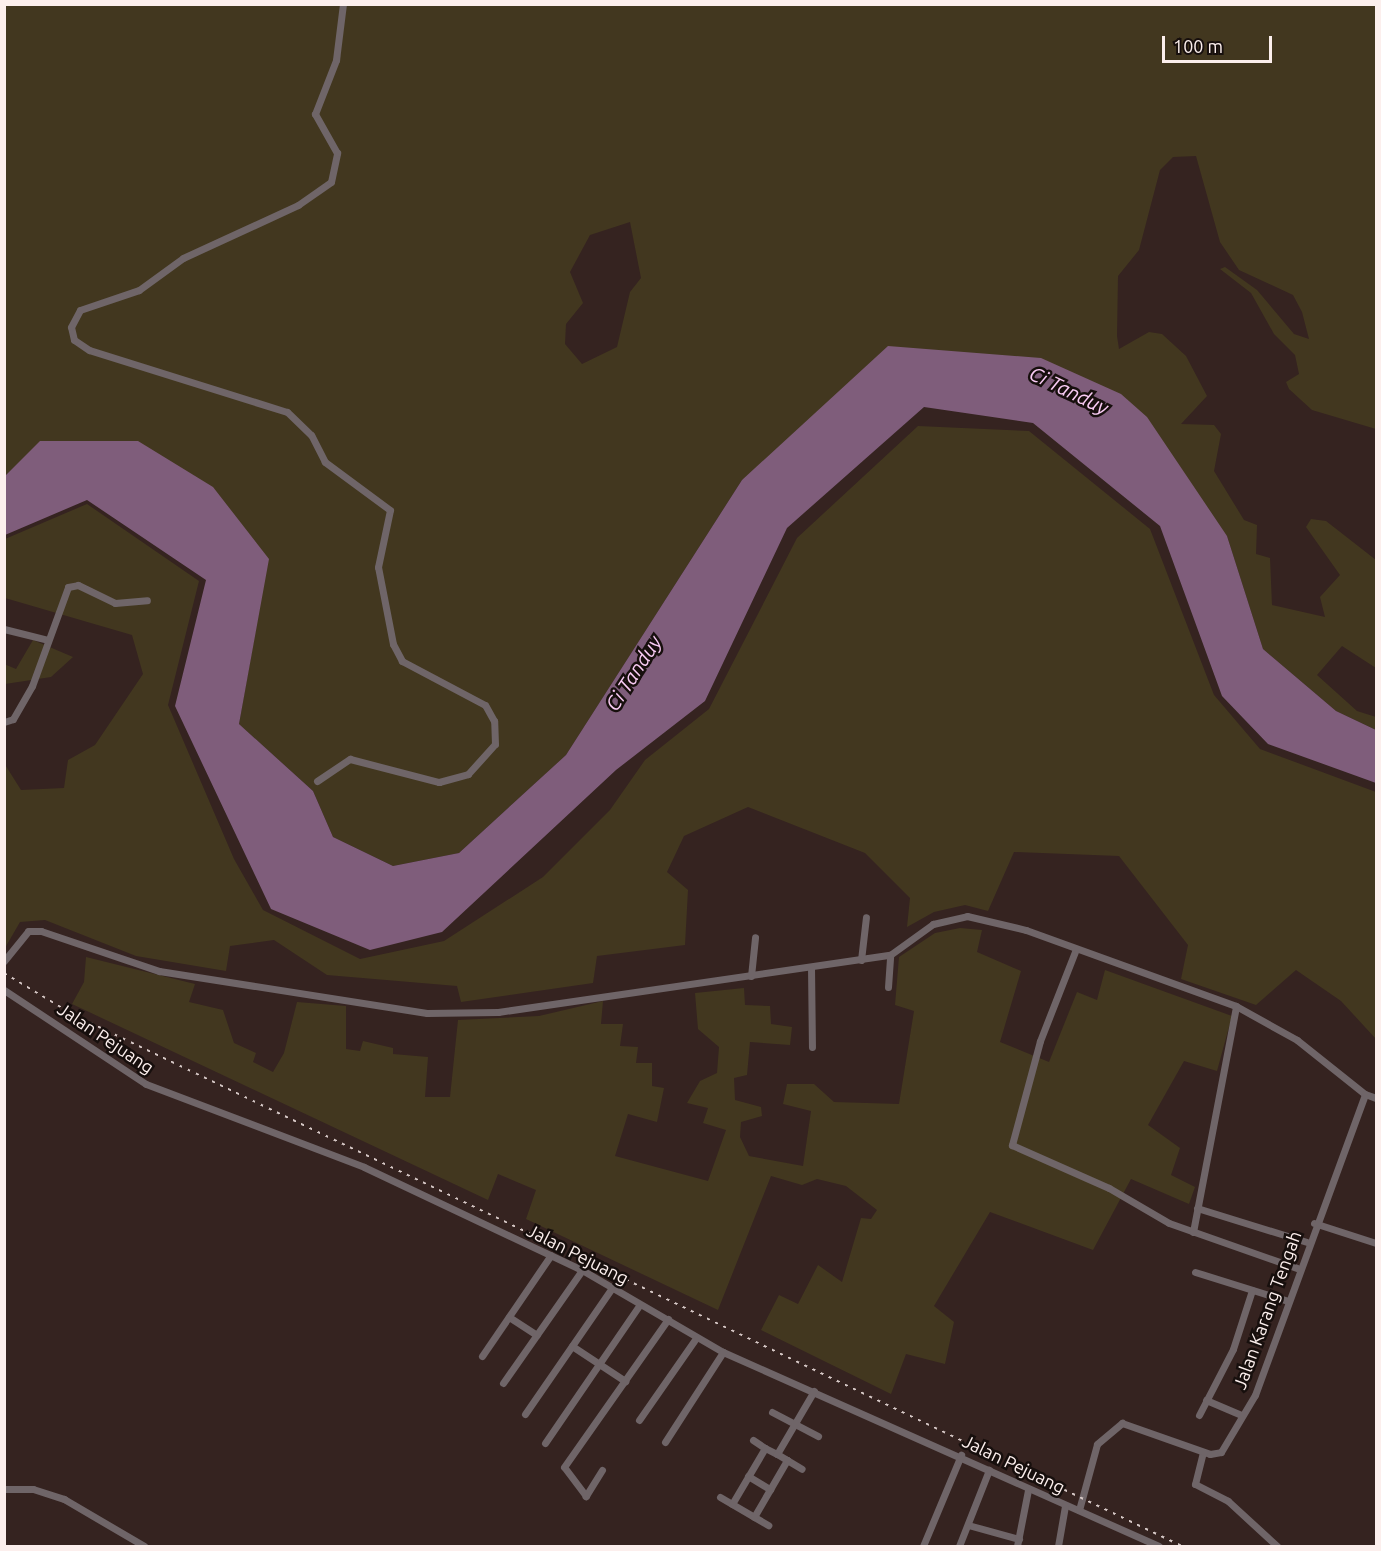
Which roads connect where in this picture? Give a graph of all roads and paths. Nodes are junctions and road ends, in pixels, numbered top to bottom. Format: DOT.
graph roads {
  1 [pos="343,4"];
  2 [pos="147,600"];
  3 [pos="4,629"];
  4 [pos="48,639"];
  5 [pos="4,722"];
  6 [pos="317,781"];
  7 [pos="866,917"];
  8 [pos="755,937"];
  9 [pos="1076,949"];
  10 [pos="890,955"];
  11 [pos="861,960"];
  12 [pos="4,961"];
  13 [pos="811,967"];
  14 [pos="751,976"];
  15 [pos="888,987"];
  16 [pos="4,990"];
  17 [pos="1236,1006"];
  18 [pos="812,1047"];
  19 [pos="1365,1094"];
  20 [pos="1377,1098"];
  21 [pos="1197,1208"];
  22 [pos="1314,1223"];
  23 [pos="1193,1232"];
  24 [pos="1306,1242"];
  25 [pos="1377,1243"];
  26 [pos="551,1255"];
  27 [pos="1297,1268"];
  28 [pos="582,1270"];
  29 [pos="1195,1272"];
  30 [pos="612,1288"];
  31 [pos="1252,1290"];
  32 [pos="1288,1301"];
  33 [pos="640,1304"];
  34 [pos="509,1317"];
  35 [pos="668,1319"];
  36 [pos="537,1335"];
  37 [pos="696,1338"];
  38 [pos="572,1346"];
  39 [pos="723,1352"];
  40 [pos="482,1356"];
  41 [pos="598,1364"];
  42 [pos="625,1381"];
  43 [pos="503,1383"];
  44 [pos="814,1391"];
  45 [pos="1206,1400"];
  46 [pos="772,1412"];
  47 [pos="525,1414"];
  48 [pos="1199,1415"];
  49 [pos="1242,1415"];
  50 [pos="639,1420"];
  51 [pos="795,1424"];
  52 [pos="819,1436"];
  53 [pos="753,1440"];
  54 [pos="665,1442"];
  55 [pos="546,1443"];
  56 [pos="765,1448"];
  57 [pos="1203,1452"];
  58 [pos="777,1454"];
  59 [pos="961,1455"];
  60 [pos="787,1460"];
  61 [pos="802,1469"];
  62 [pos="602,1470"];
  63 [pos="989,1470"];
  64 [pos="748,1476"];
  65 [pos="4,1489"];
  66 [pos="770,1489"];
  67 [pos="1028,1490"];
  68 [pos="720,1497"];
  69 [pos="732,1504"];
  70 [pos="1065,1506"];
  71 [pos="1079,1510"];
  72 [pos="754,1517"];
  73 [pos="768,1525"];
  74 [pos="968,1525"];
  75 [pos="1142,1538"];
  76 [pos="1018,1543"];
  77 [pos="144,1546"];
  78 [pos="923,1546"];
  79 [pos="959,1546"];
  80 [pos="1058,1546"];
  81 [pos="1140,1546"];
  82 [pos="1159,1546"];
  83 [pos="1277,1546"];
  1 -- 6 [label="street"];
  2 -- 4 [label="street"];
  3 -- 4 [label="street"];
  4 -- 5 [label="street"];
  7 -- 11 [label="street"];
  8 -- 14 [label="street"];
  9 -- 10 [label="street"];
  9 -- 17 [label="street"];
  9 -- 23 [label="street"];
  10 -- 11 [label="street"];
  10 -- 15 [label="street"];
  11 -- 13 [label="street"];
  12 -- 14 [label="street"];
  13 -- 14 [label="street"];
  13 -- 18 [label="street"];
  16 -- 26 [label="street, Jalan Pejuang"];
  17 -- 19 [label="street"];
  17 -- 21 [label="street"];
  19 -- 20 [label="street"];
  19 -- 22 [label="street, Jalan Karang Tengah"];
  21 -- 23 [label="street"];
  21 -- 24 [label="street"];
  22 -- 24 [label="street, Jalan Karang Tengah"];
  22 -- 25 [label="street"];
  23 -- 27 [label="street"];
  24 -- 27 [label="street, Jalan Karang Tengah"];
  26 -- 28 [label="street, Jalan Pejuang"];
  26 -- 34 [label="street"];
  27 -- 32 [label="street, Jalan Karang Tengah"];
  28 -- 30 [label="street, Jalan Pejuang"];
  28 -- 36 [label="street"];
  29 -- 31 [label="street"];
  30 -- 33 [label="street, Jalan Pejuang"];
  30 -- 38 [label="street"];
  31 -- 32 [label="street"];
  31 -- 45 [label="street"];
  32 -- 49 [label="street, Jalan Karang Tengah"];
  33 -- 35 [label="street, Jalan Pejuang"];
  33 -- 41 [label="street"];
  34 -- 36 [label="street"];
  34 -- 40 [label="street"];
  35 -- 37 [label="street, Jalan Pejuang"];
  35 -- 42 [label="street"];
  36 -- 43 [label="street"];
  37 -- 39 [label="street, Jalan Pejuang"];
  37 -- 50 [label="street"];
  38 -- 41 [label="street"];
  38 -- 47 [label="street"];
  39 -- 44 [label="street, Jalan Pejuang"];
  39 -- 54 [label="street"];
  41 -- 42 [label="street"];
  41 -- 55 [label="street"];
  42 -- 62 [label="street"];
  44 -- 51 [label="street"];
  44 -- 59 [label="street, Jalan Pejuang"];
  45 -- 48 [label="street"];
  45 -- 49 [label="street"];
  46 -- 51 [label="street"];
  49 -- 57 [label="street, Jalan Karang Tengah"];
  51 -- 52 [label="street"];
  51 -- 58 [label="street"];
  53 -- 56 [label="street"];
  56 -- 58 [label="street"];
  56 -- 64 [label="street"];
  57 -- 71 [label="street"];
  57 -- 83 [label="street"];
  58 -- 60 [label="street"];
  59 -- 63 [label="street, Jalan Pejuang"];
  59 -- 78 [label="street"];
  60 -- 61 [label="street"];
  60 -- 66 [label="street"];
  63 -- 67 [label="street, Jalan Pejuang"];
  63 -- 74 [label="street"];
  64 -- 66 [label="street"];
  64 -- 69 [label="street"];
  65 -- 77 [label="street"];
  66 -- 72 [label="street"];
  67 -- 70 [label="street, Jalan Pejuang"];
  67 -- 76 [label="street"];
  68 -- 69 [label="street"];
  69 -- 72 [label="street"];
  70 -- 71 [label="street, Jalan Pejuang"];
  70 -- 80 [label="street"];
  71 -- 75 [label="street, Jalan Pejuang"];
  72 -- 73 [label="street"];
  74 -- 76 [label="street"];
  74 -- 79 [label="street"];
  75 -- 81 [label="street"];
  75 -- 82 [label="street, Jalan Pejuang"];
}
